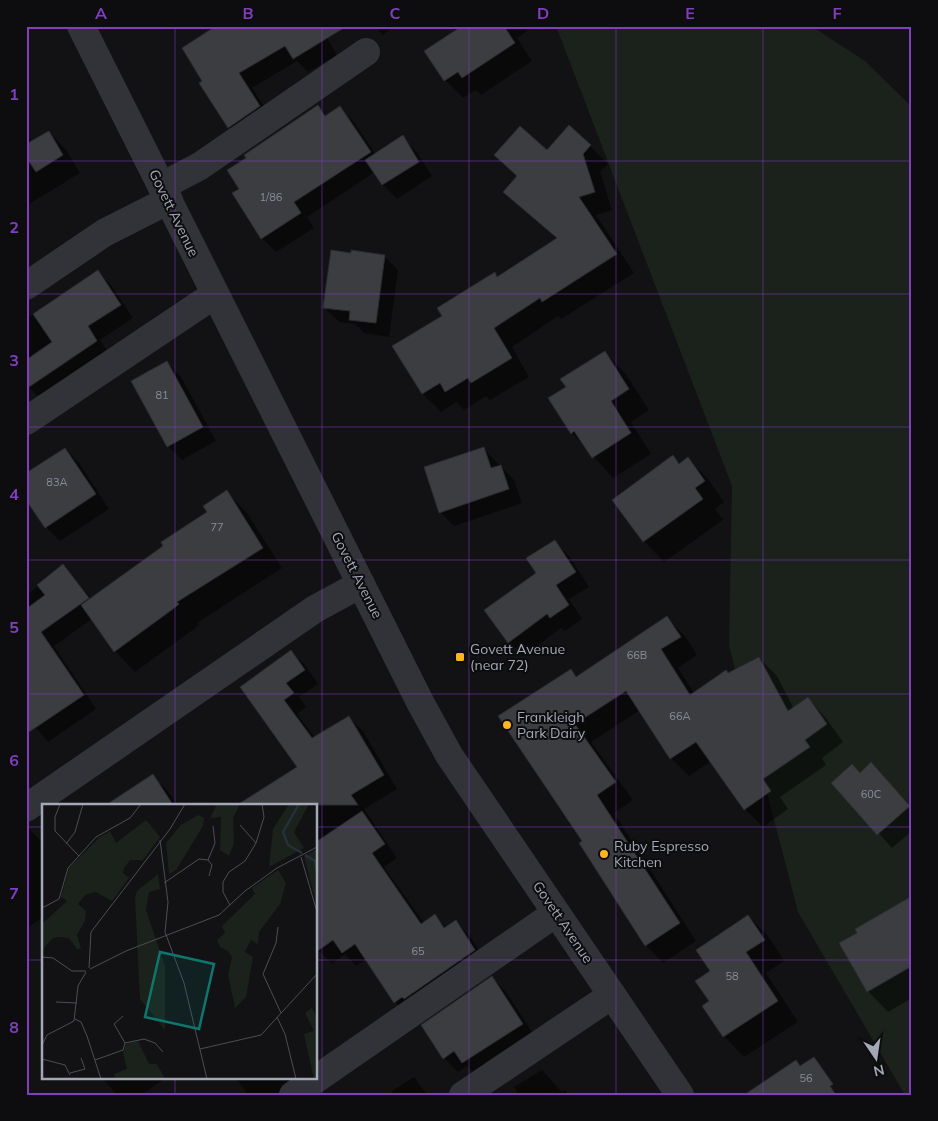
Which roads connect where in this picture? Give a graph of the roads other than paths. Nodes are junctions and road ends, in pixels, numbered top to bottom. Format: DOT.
graph roads {
  1 [pos="81,26"];
  2 [pos="366,52"];
  3 [pos="165,193"];
  4 [pos="26,286"];
  5 [pos="214,295"];
  6 [pos="26,421"];
  7 [pos="362,584"];
  8 [pos="26,808"];
  9 [pos="556,913"];
  10 [pos="612,995"];
  11 [pos="318,1078"];
  12 [pos="318,1078"];
  13 [pos="293,1095"];
  14 [pos="463,1095"];
  15 [pos="680,1095"];
  1 -- 3 [label="street, Govett Avenue"];
  2 -- 3 [label="street"];
  3 -- 4 [label="street"];
  3 -- 5 [label="street, Govett Avenue"];
  5 -- 6 [label="street"];
  5 -- 7 [label="street, Govett Avenue"];
  7 -- 8 [label="street"];
  7 -- 9 [label="street, Govett Avenue"];
  9 -- 10 [label="street, Govett Avenue"];
  9 -- 12 [label="street"];
  10 -- 14 [label="street"];
  10 -- 15 [label="street, Govett Avenue"];
  11 -- 13 [label="street"];
}
